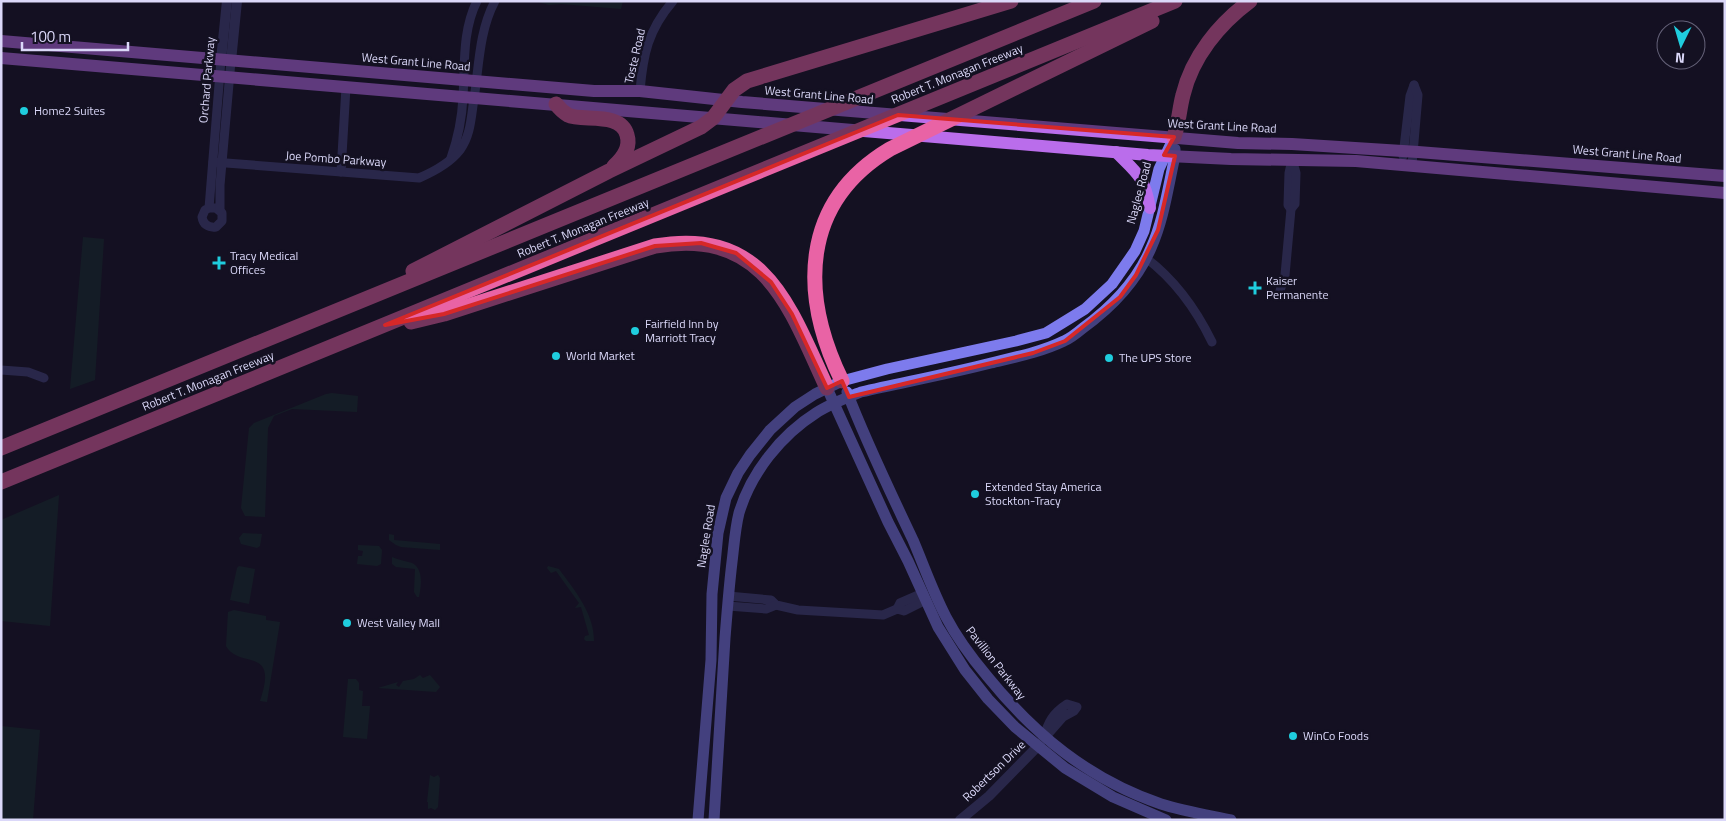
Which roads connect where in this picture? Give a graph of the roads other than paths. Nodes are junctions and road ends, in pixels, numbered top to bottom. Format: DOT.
graph roads {
  1 [pos="227,1"];
  2 [pos="237,1"];
  3 [pos="477,1"];
  4 [pos="495,1"];
  5 [pos="673,1"];
  6 [pos="1011,1"];
  7 [pos="1094,1"];
  8 [pos="1175,1"];
  9 [pos="1182,1"];
  10 [pos="1250,1"];
  11 [pos="1,42"];
  12 [pos="1,58"];
  13 [pos="226,61"];
  14 [pos="224,77"];
  15 [pos="464,80"];
  16 [pos="477,82"];
  17 [pos="346,87"];
  18 [pos="640,91"];
  19 [pos="469,98"];
  20 [pos="726,100"];
  21 [pos="556,104"];
  22 [pos="611,110"];
  23 [pos="713,118"];
  24 [pos="1174,137"];
  25 [pos="1408,151"];
  26 [pos="1116,152"];
  27 [pos="1170,156"];
  28 [pos="1292,159"];
  29 [pos="217,162"];
  30 [pos="1407,164"];
  31 [pos="609,171"];
  32 [pos="340,172"];
  33 [pos="1725,176"];
  34 [pos="1725,193"];
  35 [pos="209,208"];
  36 [pos="1150,208"];
  37 [pos="220,210"];
  38 [pos="1146,258"];
  39 [pos="378,293"];
  40 [pos="1279,294"];
  41 [pos="385,325"];
  42 [pos="1212,342"];
  43 [pos="1,370"];
  44 [pos="44,378"];
  45 [pos="842,381"];
  46 [pos="827,388"];
  47 [pos="849,397"];
  48 [pos="835,404"];
  49 [pos="1,448"];
  50 [pos="1,482"];
  51 [pos="924,596"];
  52 [pos="728,601"];
  53 [pos="1041,742"];
  54 [pos="698,820"];
  55 [pos="714,820"];
  56 [pos="960,820"];
  57 [pos="1166,820"];
  58 [pos="1231,820"];
  1 -- 13 [label="street, Orchard Parkway"];
  2 -- 13 [label="street, Orchard Parkway"];
  3 -- 15 [label="street, Joe Pombo Parkway"];
  4 -- 16 [label="street, Joe Pombo Parkway"];
  5 -- 18 [label="street, Toste Road"];
  6 -- 20 [label="highway"];
  7 -- 39 [label="highway, Robert T. Monagan Freeway"];
  8 -- 41 [label="highway, Robert T. Monagan Freeway"];
  9 -- 45 [label="highway"];
  10 -- 24 [label="highway"];
  11 -- 13 [label="main road, West Grant Line Road"];
  12 -- 14 [label="main road"];
  13 -- 14 [label="street, Orchard Parkway"];
  13 -- 15 [label="main road, West Grant Line Road"];
  14 -- 17 [label="main road"];
  14 -- 29 [label="street, Orchard Parkway"];
  15 -- 16 [label="main road, West Grant Line Road"];
  15 -- 19 [label="street, Joe Pombo Parkway"];
  16 -- 18 [label="main road, West Grant Line Road"];
  16 -- 19 [label="street, Joe Pombo Parkway"];
  17 -- 19 [label="main road"];
  17 -- 32 [label="street"];
  18 -- 20 [label="main road, West Grant Line Road"];
  18 -- 22 [label="main road"];
  19 -- 21 [label="main road"];
  19 -- 32 [label="street, Joe Pombo Parkway"];
  20 -- 23 [label="highway"];
  20 -- 24 [label="main road, West Grant Line Road"];
  21 -- 22 [label="main road"];
  21 -- 31 [label="highway"];
  22 -- 23 [label="main road"];
  23 -- 26 [label="main road"];
  23 -- 31 [label="highway"];
  24 -- 25 [label="main road, West Grant Line Road"];
  24 -- 27 [label="main road, Naglee Road"];
  25 -- 25 [label="street"];
  25 -- 30 [label="street"];
  25 -- 33 [label="main road, West Grant Line Road"];
  26 -- 27 [label="main road"];
  26 -- 36 [label="main road"];
  27 -- 28 [label="main road"];
  27 -- 36 [label="main road, Naglee Road"];
  27 -- 38 [label="main road, Naglee Road"];
  28 -- 30 [label="main road"];
  28 -- 40 [label="street"];
  29 -- 32 [label="street, Joe Pombo Parkway"];
  29 -- 35 [label="street"];
  29 -- 37 [label="street"];
  30 -- 34 [label="main road"];
  31 -- 39 [label="highway"];
  35 -- 37 [label="street"];
  35 -- 37 [label="street"];
  36 -- 45 [label="main road, Naglee Road"];
  38 -- 42 [label="street"];
  38 -- 47 [label="main road, Naglee Road"];
  39 -- 49 [label="highway, Robert T. Monagan Freeway"];
  41 -- 46 [label="highway"];
  41 -- 50 [label="highway, Robert T. Monagan Freeway"];
  43 -- 44 [label="street"];
  45 -- 46 [label="main road, Naglee Road"];
  45 -- 47 [label="main road, Pavillion Parkway"];
  46 -- 48 [label="main road, Pavillion Parkway"];
  46 -- 54 [label="main road, Naglee Road"];
  47 -- 48 [label="main road, Naglee Road"];
  47 -- 53 [label="main road, Pavillion Parkway"];
  48 -- 51 [label="main road, Pavillion Parkway"];
  48 -- 52 [label="main road, Naglee Road"];
  51 -- 52 [label="street"];
  51 -- 53 [label="main road, Pavillion Parkway"];
  52 -- 55 [label="main road, Naglee Road"];
  53 -- 56 [label="street, Robertson Drive"];
  53 -- 57 [label="main road, Pavillion Parkway"];
  53 -- 58 [label="main road, Pavillion Parkway"];
}
